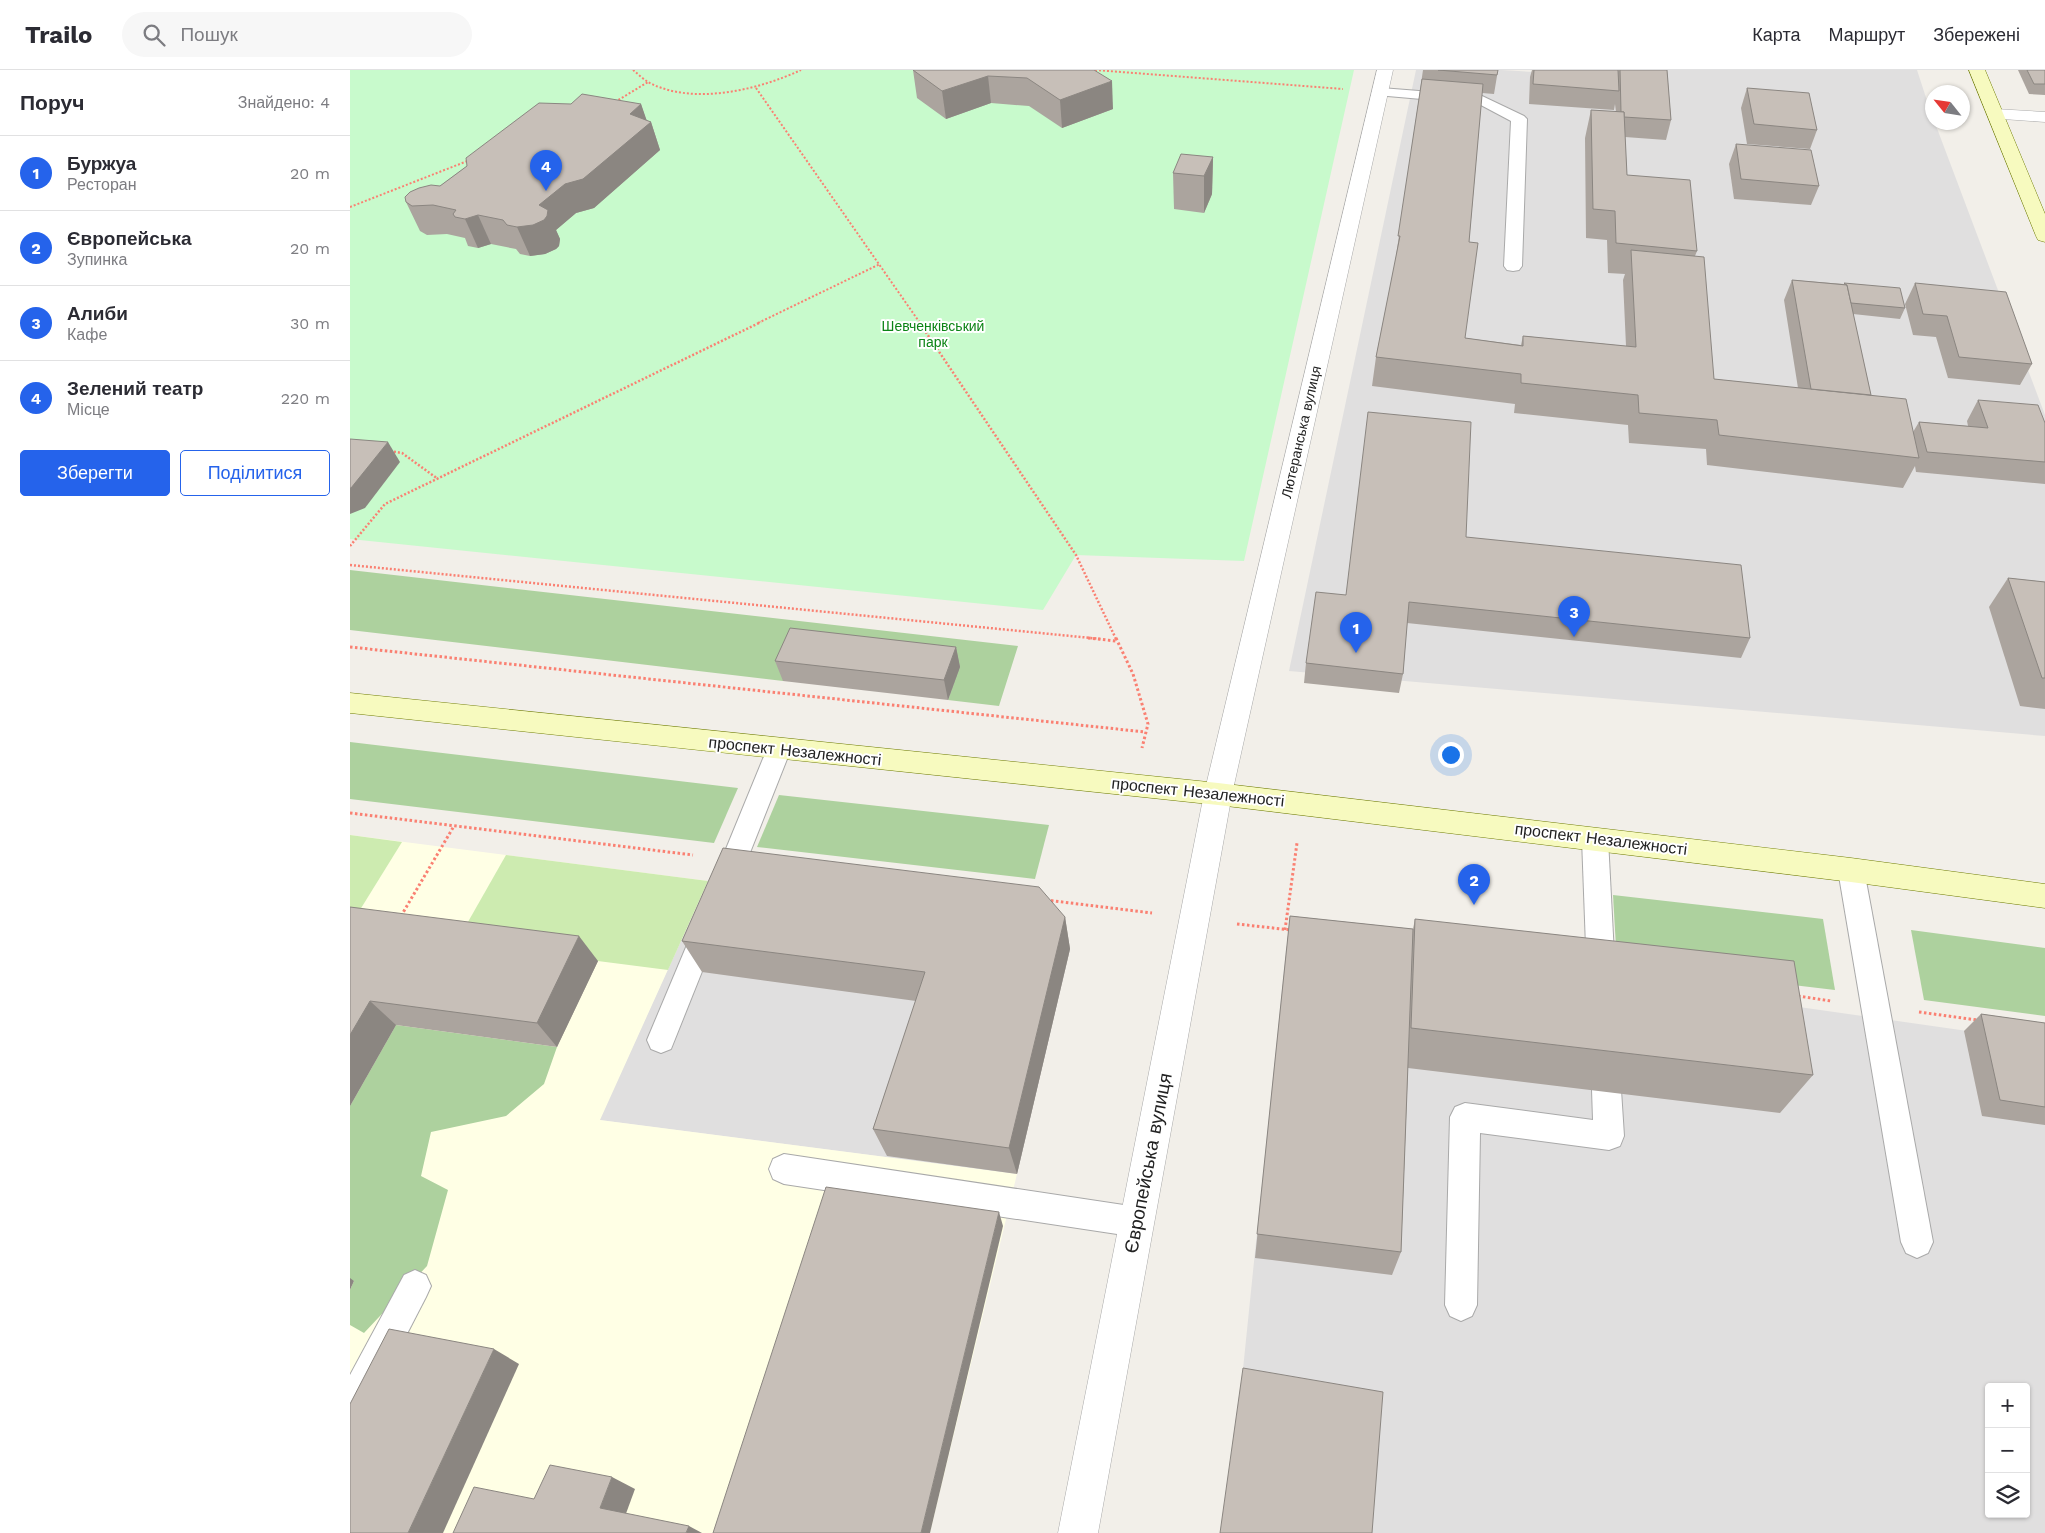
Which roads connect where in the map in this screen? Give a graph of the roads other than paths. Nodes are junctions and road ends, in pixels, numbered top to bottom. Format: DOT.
graph roads {
  1 [pos="1385,70"];
  2 [pos="1977,70"];
  3 [pos="1381,92"];
  4 [pos="1995,114"];
  5 [pos="2045,118"];
  6 [pos="2045,236"];
  7 [pos="1513,266"];
  8 [pos="350,703"];
  9 [pos="779,749"];
  10 [pos="1218,794"];
  11 [pos="1595,839"];
  12 [pos="1851,870"];
  13 [pos="2045,896"];
  14 [pos="1602,1003"];
  15 [pos="1604,1032"];
  16 [pos="661,1040"];
  17 [pos="784,1169"];
  18 [pos="1137,1222"];
  19 [pos="1917,1242"];
  20 [pos="414,1286"];
  21 [pos="1461,1305"];
  22 [pos="350,1409"];
  23 [pos="1078,1533"];
  1 -- 3 [label="street, Лютеранська вулиця"];
  2 -- 4 [label="street"];
  3 -- 7 [label="lane"];
  3 -- 10 [label="street, Лютеранська вулиця"];
  4 -- 5 [label="street"];
  4 -- 6 [label="street"];
  8 -- 9 [label="street, проспект Незалежності"];
  9 -- 10 [label="street, проспект Незалежності"];
  9 -- 16 [label="lane"];
  10 -- 11 [label="street, проспект Незалежності"];
  10 -- 18 [label="street, Європейська вулиця"];
  11 -- 12 [label="street, проспект Незалежності"];
  11 -- 14 [label="lane"];
  12 -- 13 [label="street, проспект Незалежності"];
  12 -- 19 [label="lane"];
  15 -- 21 [label="lane"];
  17 -- 18 [label="lane"];
  18 -- 23 [label="street, Європейська вулиця"];
  20 -- 22 [label="lane"];
}
